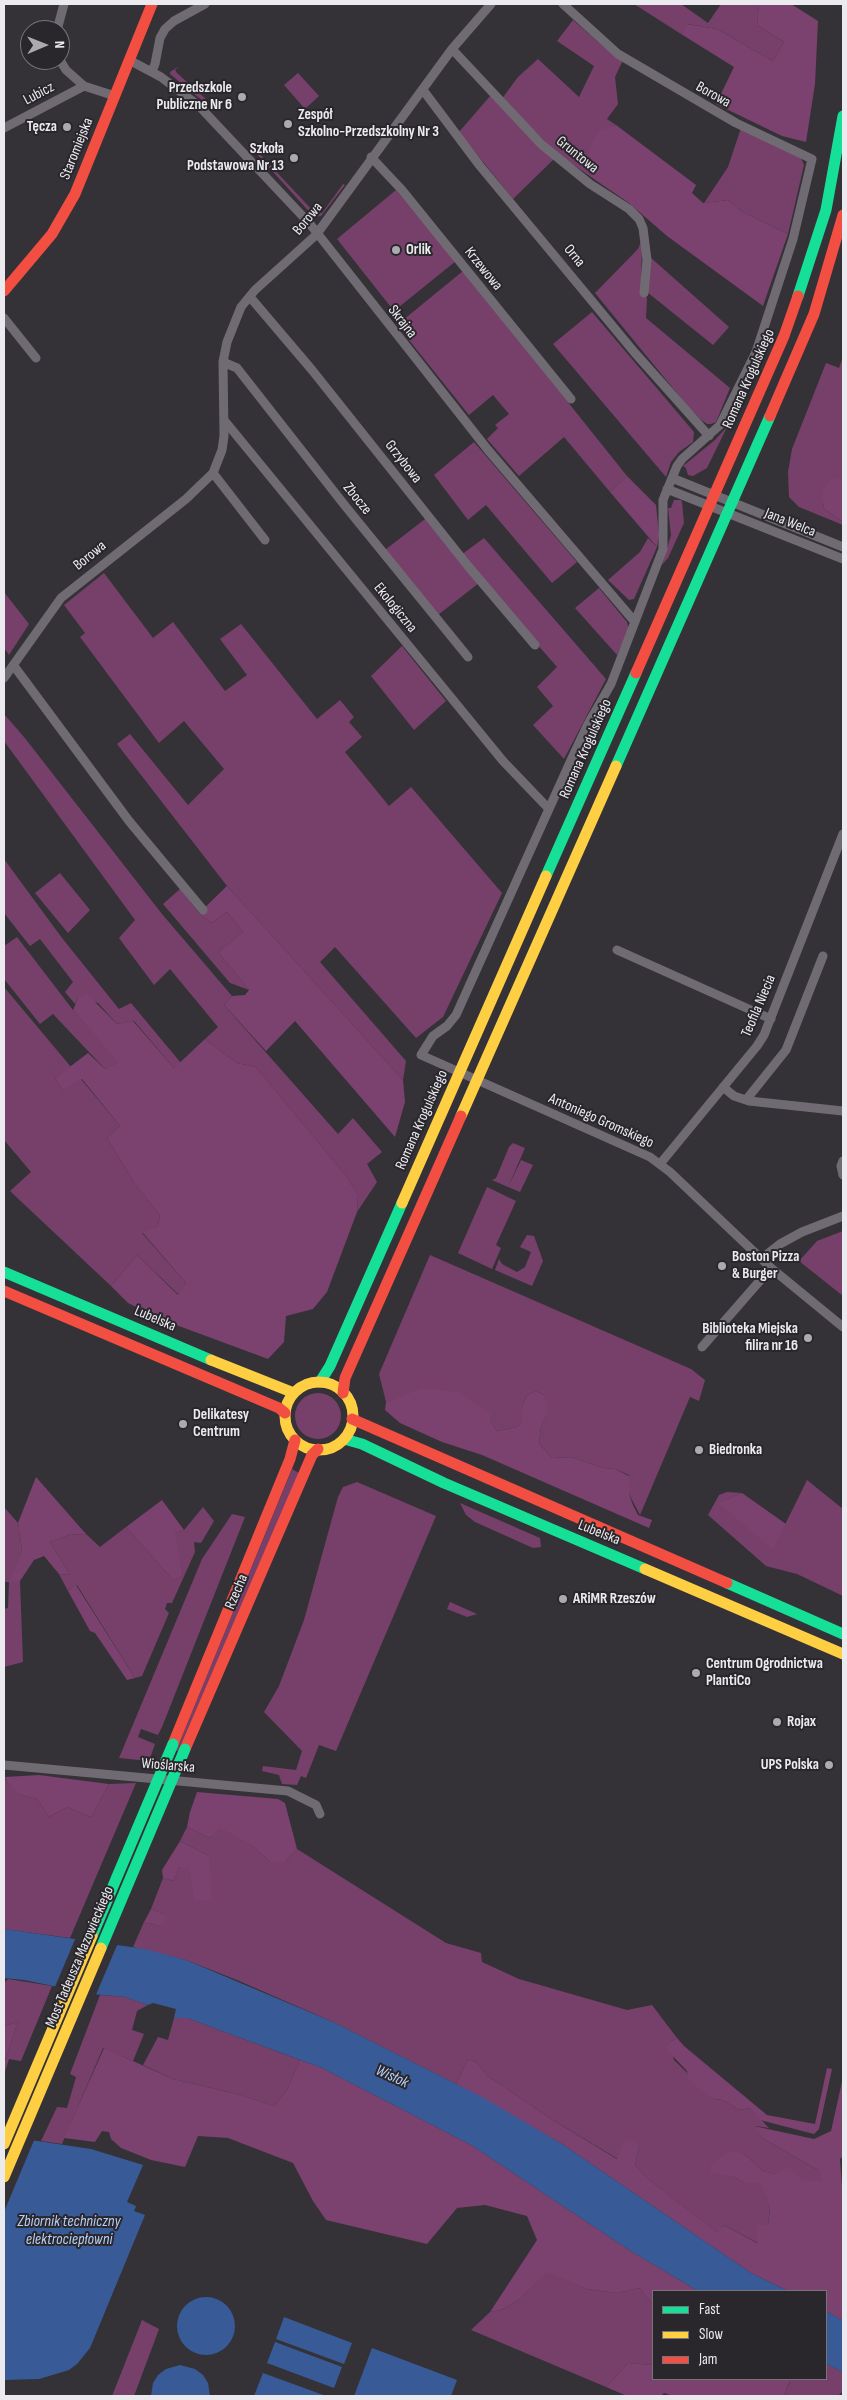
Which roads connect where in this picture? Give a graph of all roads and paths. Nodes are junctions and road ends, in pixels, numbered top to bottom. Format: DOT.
graph roads {
  1 [pos="64,4"];
  2 [pos="152,4"];
  3 [pos="490,4"];
  4 [pos="562,4"];
  5 [pos="201,6"];
  6 [pos="60,20"];
  7 [pos="452,49"];
  8 [pos="130,60"];
  9 [pos="66,70"];
  10 [pos="152,71"];
  11 [pos="84,86"];
  12 [pos="423,90"];
  13 [pos="115,96"];
  14 [pos="843,116"];
  15 [pos="4,128"];
  16 [pos="371,157"];
  17 [pos="843,215"];
  18 [pos="316,235"];
  19 [pos="4,291"];
  20 [pos="644,294"];
  21 [pos="250,297"];
  22 [pos="4,318"];
  23 [pos="36,358"];
  24 [pos="223,362"];
  25 [pos="571,399"];
  26 [pos="224,420"];
  27 [pos="709,436"];
  28 [pos="213,473"];
  29 [pos="672,478"];
  30 [pos="667,488"];
  31 [pos="715,494"];
  32 [pos="732,501"];
  33 [pos="710,505"];
  34 [pos="727,512"];
  35 [pos="265,540"];
  36 [pos="843,547"];
  37 [pos="843,559"];
  38 [pos="634,622"];
  39 [pos="535,645"];
  40 [pos="468,657"];
  41 [pos="14,666"];
  42 [pos="4,678"];
  43 [pos="549,809"];
  44 [pos="843,834"];
  45 [pos="203,910"];
  46 [pos="617,950"];
  47 [pos="823,956"];
  48 [pos="770,1019"];
  49 [pos="459,1072"];
  50 [pos="476,1080"];
  51 [pos="723,1087"];
  52 [pos="746,1100"];
  53 [pos="843,1111"];
  54 [pos="843,1161"];
  55 [pos="660,1164"];
  56 [pos="843,1175"];
  57 [pos="843,1216"];
  58 [pos="761,1259"];
  59 [pos="771,1268"];
  60 [pos="4,1272"];
  61 [pos="4,1291"];
  62 [pos="843,1327"];
  63 [pos="702,1347"];
  64 [pos="320,1382"];
  65 [pos="294,1392"];
  66 [pos="343,1393"];
  67 [pos="285,1413"];
  68 [pos="352,1419"];
  69 [pos="344,1438"];
  70 [pos="295,1440"];
  71 [pos="318,1449"];
  72 [pos="843,1634"];
  73 [pos="843,1654"];
  74 [pos="173,1744"];
  75 [pos="185,1749"];
  76 [pos="4,1765"];
  77 [pos="320,1814"];
  78 [pos="4,2144"];
  79 [pos="4,2177"];
  1 -- 6 [label="street"];
  2 -- 8 [label="main road, Staromiejska"];
  3 -- 7 [label="street, Borowa"];
  4 -- 27 [label="street, Borowa"];
  5 -- 10 [label="street"];
  7 -- 12 [label="street, Borowa"];
  7 -- 20 [label="street, Gruntowa"];
  8 -- 10 [label="street, Skrajna"];
  8 -- 13 [label="main road, Staromiejska"];
  9 -- 11 [label="street"];
  10 -- 18 [label="street, Skrajna"];
  11 -- 13 [label="street"];
  11 -- 15 [label="street, Lubicz"];
  12 -- 16 [label="street, Borowa"];
  12 -- 27 [label="street, Orna"];
  13 -- 19 [label="main road, Staromiejska"];
  14 -- 31 [label="main road, Romana Krogulskiego"];
  16 -- 18 [label="street, Borowa"];
  16 -- 25 [label="street, Krzewowa"];
  17 -- 32 [label="main road"];
  18 -- 21 [label="street, Borowa"];
  18 -- 38 [label="street, Skrajna"];
  21 -- 24 [label="street, Borowa"];
  21 -- 39 [label="street, Grzybowa"];
  22 -- 23 [label="street"];
  24 -- 26 [label="street, Borowa"];
  24 -- 40 [label="street, Zbocze"];
  26 -- 28 [label="street, Borowa"];
  26 -- 43 [label="street, Ekologiczna"];
  27 -- 29 [label="street"];
  28 -- 35 [label="street"];
  28 -- 41 [label="street, Borowa"];
  29 -- 30 [label="street"];
  29 -- 31 [label="street, Jana Welca"];
  30 -- 33 [label="street, Jana Welca"];
  30 -- 38 [label="street"];
  31 -- 32 [label="street, Jana Welca"];
  31 -- 33 [label="main road, Romana Krogulskiego"];
  32 -- 34 [label="main road"];
  32 -- 36 [label="street, Jana Welca"];
  33 -- 34 [label="street, Jana Welca"];
  33 -- 49 [label="main road, Romana Krogulskiego"];
  34 -- 37 [label="street, Jana Welca"];
  34 -- 50 [label="main road"];
  38 -- 43 [label="street"];
  41 -- 42 [label="street, Borowa"];
  41 -- 45 [label="street"];
  43 -- 49 [label="street, Antoniego Gromskiego"];
  44 -- 48 [label="street, Teofila Niecia"];
  46 -- 48 [label="street"];
  47 -- 52 [label="street"];
  48 -- 51 [label="street, Teofila Niecia"];
  49 -- 50 [label="street, Antoniego Gromskiego"];
  49 -- 64 [label="main road, Romana Krogulskiego"];
  50 -- 55 [label="street, Antoniego Gromskiego"];
  50 -- 66 [label="main road"];
  51 -- 52 [label="street"];
  51 -- 55 [label="street, Teofila Niecia"];
  52 -- 53 [label="street"];
  54 -- 56 [label="street"];
  55 -- 58 [label="street, Antoniego Gromskiego"];
  57 -- 58 [label="street"];
  58 -- 59 [label="street, Antoniego Gromskiego"];
  59 -- 62 [label="street, Antoniego Gromskiego"];
  59 -- 63 [label="street"];
  60 -- 65 [label="main road, Lubelska"];
  61 -- 67 [label="main road"];
  64 -- 65 [label="main road"];
  64 -- 66 [label="main road"];
  65 -- 67 [label="main road"];
  66 -- 68 [label="main road"];
  67 -- 70 [label="main road"];
  68 -- 69 [label="main road"];
  68 -- 72 [label="main road, Lubelska"];
  69 -- 71 [label="main road"];
  69 -- 73 [label="main road, Lubelska"];
  70 -- 71 [label="main road"];
  70 -- 74 [label="main road, Rzecha"];
  71 -- 75 [label="main road, Rzecha"];
  74 -- 78 [label="main road, Most Tadeusza Mazowieckiego, bridge"];
  75 -- 79 [label="main road, Most Tadeusza Mazowieckiego, bridge"];
  76 -- 77 [label="street, Wioślarska"];
}
